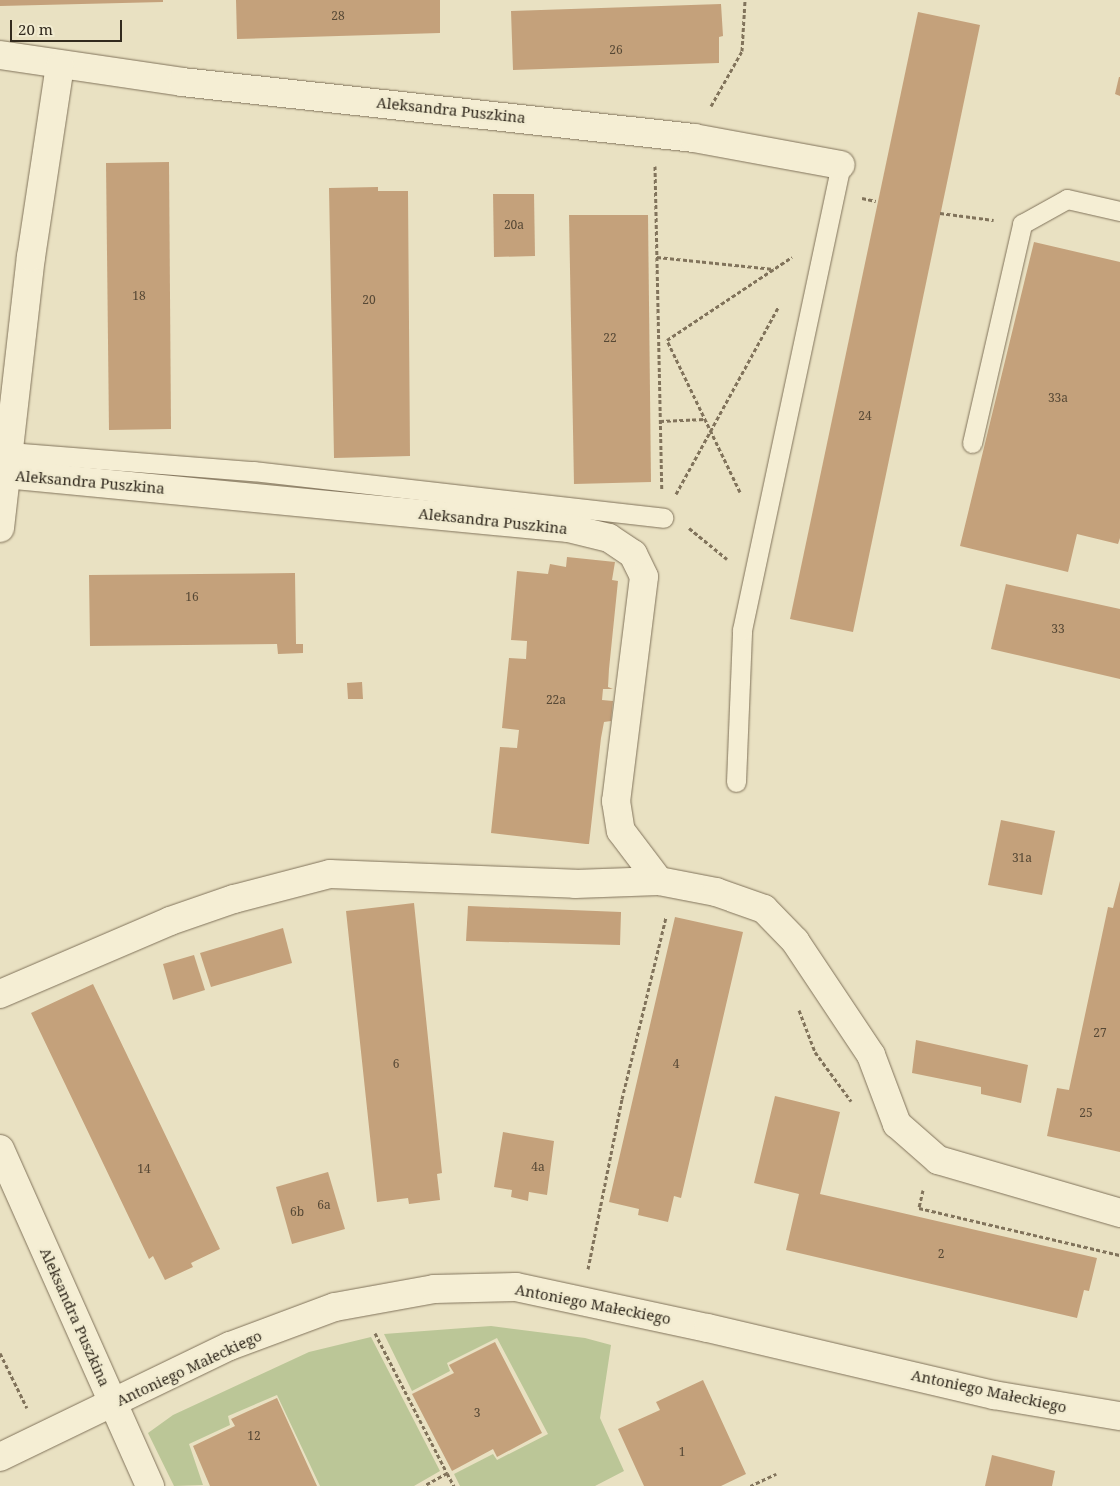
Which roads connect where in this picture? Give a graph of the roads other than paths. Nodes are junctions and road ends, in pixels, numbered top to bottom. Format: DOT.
graph roads {
  1 [pos="0,55"];
  2 [pos="60,66"];
  3 [pos="841,165"];
  4 [pos="1120,211"];
  5 [pos="972,443"];
  6 [pos="7,463"];
  7 [pos="665,514"];
  8 [pos="0,528"];
  9 [pos="736,782"];
  10 [pos="659,881"];
  11 [pos="0,994"];
  12 [pos="0,1149"];
  13 [pos="1120,1213"];
  14 [pos="113,1402"];
  15 [pos="1120,1416"];
  16 [pos="0,1457"];
  17 [pos="150,1486"];
  1 -- 2 [label="street, Aleksandra Puszkina"];
  2 -- 3 [label="street, Aleksandra Puszkina"];
  2 -- 6 [label="street, Aleksandra Puszkina"];
  3 -- 9 [label="lane"];
  4 -- 5 [label="lane"];
  6 -- 7 [label="lane"];
  6 -- 8 [label="street, Aleksandra Puszkina"];
  6 -- 10 [label="street, Aleksandra Puszkina"];
  10 -- 11 [label="street"];
  10 -- 13 [label="street"];
  12 -- 14 [label="street, Aleksandra Puszkina"];
  14 -- 15 [label="street, Antoniego Małeckiego"];
  14 -- 16 [label="street, Antoniego Małeckiego"];
  14 -- 17 [label="street, Aleksandra Puszkina"];
}
